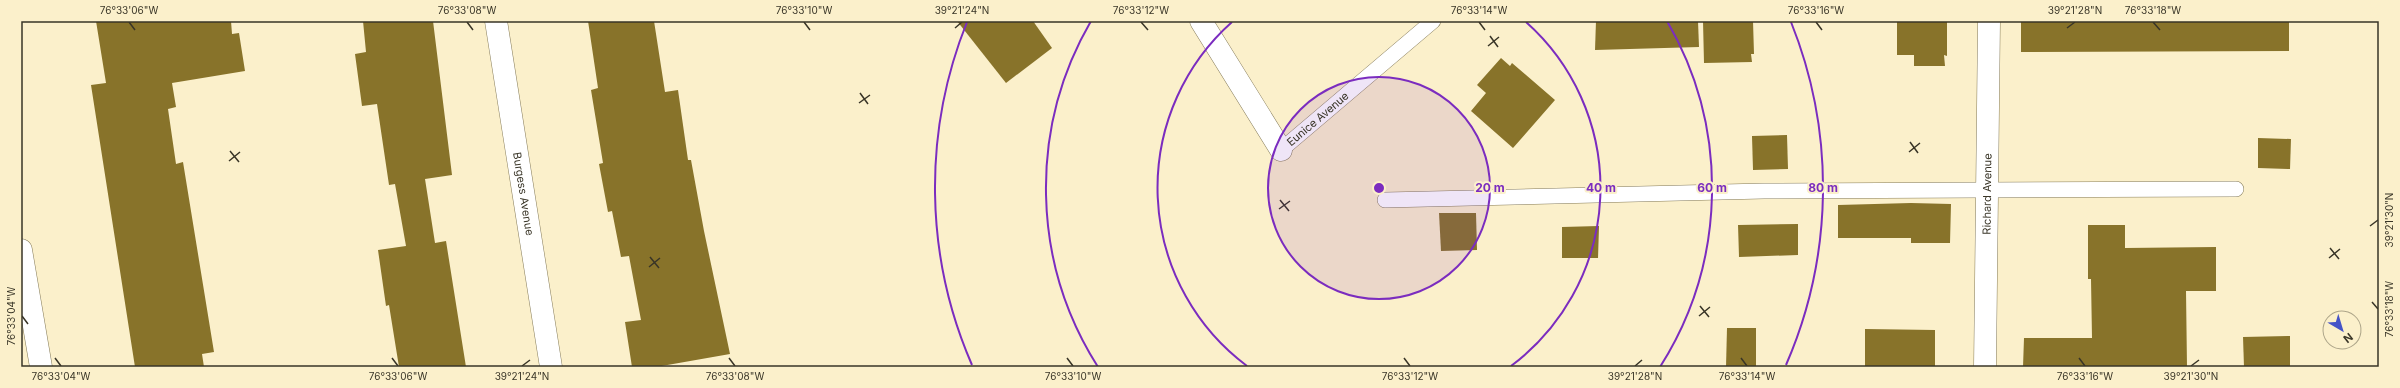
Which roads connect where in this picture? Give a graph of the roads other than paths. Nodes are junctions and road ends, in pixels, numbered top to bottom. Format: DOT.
graph roads {
  1 [pos="496,21"];
  2 [pos="1201,21"];
  3 [pos="1433,21"];
  4 [pos="1989,21"];
  5 [pos="1281,150"];
  6 [pos="2236,189"];
  7 [pos="1985,191"];
  8 [pos="1385,200"];
  9 [pos="21,250"];
  10 [pos="40,367"];
  11 [pos="551,367"];
  12 [pos="1985,367"];
  1 -- 11 [label="street, Burgess Avenue"];
  2 -- 5 [label="street, Eunice Avenue"];
  3 -- 5 [label="lane, Eunice Avenue"];
  4 -- 7 [label="street, Richard Avenue"];
  6 -- 7 [label="lane"];
  7 -- 8 [label="lane"];
  7 -- 12 [label="street, Richard Avenue"];
  9 -- 10 [label="street"];
}
